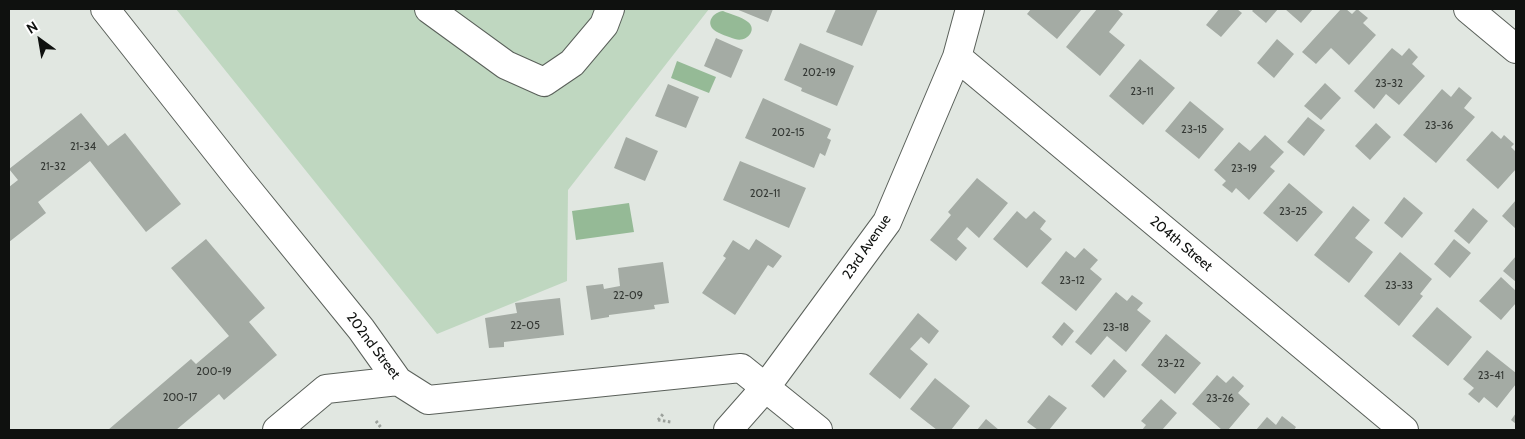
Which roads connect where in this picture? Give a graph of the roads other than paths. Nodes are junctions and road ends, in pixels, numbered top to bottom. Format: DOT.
graph roads {
  1 [pos="104,9"];
  2 [pos="429,9"];
  3 [pos="610,9"];
  4 [pos="970,9"];
  5 [pos="1468,9"];
  6 [pos="1516,49"];
  7 [pos="957,57"];
  8 [pos="398,381"];
  9 [pos="765,388"];
  10 [pos="277,430"];
  11 [pos="728,430"];
  12 [pos="818,430"];
  13 [pos="1404,430"];
  1 -- 8 [label="street, 202nd Street"];
  2 -- 3 [label="street"];
  4 -- 7 [label="street, 23rd Avenue"];
  5 -- 6 [label="street"];
  7 -- 9 [label="street, 23rd Avenue"];
  7 -- 13 [label="street, 204th Street"];
  8 -- 9 [label="street, 202nd Street"];
  8 -- 10 [label="street"];
  9 -- 11 [label="street, 23rd Avenue"];
  9 -- 12 [label="street, 202nd Street"];
}
